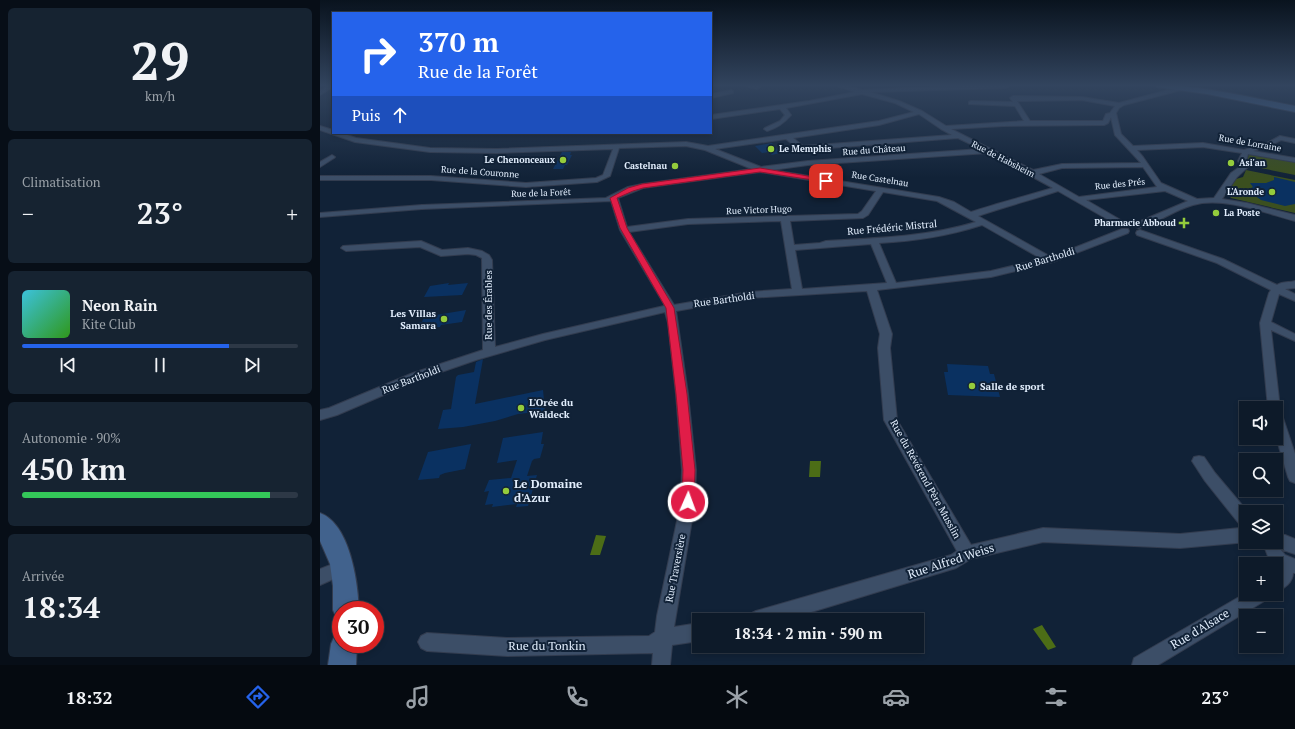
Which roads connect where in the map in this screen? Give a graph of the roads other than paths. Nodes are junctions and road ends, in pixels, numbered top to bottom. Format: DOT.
graph roads {
  1 [pos="787,116"];
  2 [pos="905,116"];
  3 [pos="926,116"];
  4 [pos="1024,116"];
  5 [pos="1108,116"];
  6 [pos="1113,116"];
  7 [pos="1027,122"];
  8 [pos="320,128"];
  9 [pos="944,128"];
  10 [pos="767,129"];
  11 [pos="332,133"];
  12 [pos="335,134"];
  13 [pos="349,134"];
  14 [pos="340,136"];
  15 [pos="959,136"];
  16 [pos="788,137"];
  17 [pos="1295,141"];
  18 [pos="616,146"];
  19 [pos="707,148"];
  20 [pos="1130,148"];
  21 [pos="989,151"];
  22 [pos="1246,151"];
  23 [pos="1257,152"];
  24 [pos="332,157"];
  25 [pos="1295,160"];
  26 [pos="320,165"];
  27 [pos="1145,165"];
  28 [pos="760,170"];
  29 [pos="1032,173"];
  30 [pos="320,178"];
  31 [pos="1060,188"];
  32 [pos="881,189"];
  33 [pos="1164,189"];
  34 [pos="614,198"];
  35 [pos="1078,199"];
  36 [pos="1217,199"];
  37 [pos="1194,201"];
  38 [pos="320,215"];
  39 [pos="971,215"];
  40 [pos="1295,217"];
  41 [pos="785,219"];
  42 [pos="983,222"];
  43 [pos="1123,227"];
  44 [pos="1140,229"];
  45 [pos="624,230"];
  46 [pos="874,241"];
  47 [pos="346,248"];
  48 [pos="790,248"];
  49 [pos="1050,260"];
  50 [pos="893,286"];
  51 [pos="871,287"];
  52 [pos="797,291"];
  53 [pos="1293,291"];
  54 [pos="1276,294"];
  55 [pos="670,308"];
  56 [pos="1265,323"];
  57 [pos="1295,338"];
  58 [pos="489,352"];
  59 [pos="1273,401"];
  60 [pos="326,413"];
  61 [pos="320,420"];
  62 [pos="1283,438"];
  63 [pos="1199,461"];
  64 [pos="1295,477"];
  65 [pos="1239,511"];
  66 [pos="320,523"];
  67 [pos="1239,535"];
  68 [pos="1283,542"];
  69 [pos="1295,547"];
  70 [pos="1272,549"];
  71 [pos="967,553"];
  72 [pos="1290,565"];
  73 [pos="343,566"];
  74 [pos="320,577"];
  75 [pos="1283,578"];
  76 [pos="346,601"];
  77 [pos="1248,601"];
  78 [pos="780,613"];
  79 [pos="692,633"];
  80 [pos="664,637"];
  81 [pos="427,642"];
  82 [pos="343,653"];
  83 [pos="342,665"];
  84 [pos="662,665"];
  85 [pos="1140,665"];
  1 -- 10 [label="street"];
  2 -- 16 [label="street"];
  3 -- 9 [label="street, Rue de Habsheim"];
  4 -- 7 [label="street"];
  5 -- 7 [label="street"];
  6 -- 20 [label="street"];
  7 -- 9 [label="street"];
  8 -- 11 [label="street, Rue Castelnau"];
  9 -- 15 [label="street, Rue de Habsheim"];
  12 -- 14 [label="street, Rue Castelnau"];
  13 -- 14 [label="street"];
  14 -- 18 [label="street, Rue Castelnau"];
  15 -- 16 [label="street"];
  15 -- 21 [label="street, Rue de Habsheim"];
  16 -- 19 [label="street"];
  17 -- 23 [label="street"];
  18 -- 19 [label="street, Rue Castelnau"];
  18 -- 30 [label="street, Rue de la Couronne"];
  19 -- 28 [label="street, Rue Castelnau"];
  20 -- 22 [label="street, Rue de Lorraine"];
  20 -- 27 [label="street"];
  21 -- 28 [label="street, Rue du Château"];
  21 -- 29 [label="street, Rue de Habsheim"];
  22 -- 23 [label="street, Rue de Lorraine"];
  22 -- 36 [label="street"];
  23 -- 25 [label="street, Rue de Lorraine"];
  24 -- 26 [label="street"];
  27 -- 29 [label="street"];
  27 -- 33 [label="street"];
  28 -- 32 [label="street, Rue Castelnau"];
  28 -- 34 [label="street, Rue de la Forêt"];
  29 -- 31 [label="street, Rue de Habsheim"];
  31 -- 35 [label="street, Rue de Habsheim"];
  31 -- 39 [label="street"];
  32 -- 39 [label="street, Rue Castelnau"];
  32 -- 41 [label="street, Rue Victor Hugo"];
  33 -- 35 [label="street, Rue des Prés"];
  33 -- 37 [label="street"];
  34 -- 38 [label="street, Rue de la Forêt"];
  34 -- 45 [label="street, Rue Traversière"];
  35 -- 43 [label="street, Rue de Habsheim"];
  36 -- 37 [label="street"];
  36 -- 40 [label="street"];
  37 -- 44 [label="street"];
  39 -- 42 [label="street, Rue Castelnau"];
  41 -- 45 [label="street, Rue Victor Hugo"];
  41 -- 48 [label="street"];
  42 -- 46 [label="street, Rue Frédéric Mistral"];
  42 -- 49 [label="street, Rue Castelnau"];
  43 -- 44 [label="street"];
  43 -- 49 [label="street, Rue Bartholdi"];
  44 -- 54 [label="street"];
  45 -- 55 [label="street, Rue Traversière"];
  46 -- 48 [label="street, Rue Frédéric Mistral"];
  46 -- 50 [label="street"];
  47 -- 58 [label="street, Rue des Érables"];
  48 -- 52 [label="street"];
  49 -- 50 [label="street, Rue Bartholdi"];
  50 -- 51 [label="street, Rue Bartholdi"];
  51 -- 52 [label="street, Rue Bartholdi"];
  51 -- 71 [label="street, Rue du Révérend Père Musslin"];
  52 -- 55 [label="street, Rue Bartholdi"];
  53 -- 54 [label="street"];
  54 -- 56 [label="street"];
  55 -- 58 [label="street, Rue Bartholdi"];
  55 -- 80 [label="street, Rue Traversière"];
  56 -- 57 [label="street"];
  56 -- 59 [label="street"];
  58 -- 60 [label="street, Rue Bartholdi"];
  60 -- 61 [label="street, Rue Bartholdi"];
  62 -- 64 [label="street"];
  63 -- 65 [label="street"];
  66 -- 73 [label="street"];
  67 -- 71 [label="street, Rue Alfred Weiss"];
  68 -- 69 [label="street"];
  70 -- 72 [label="street"];
  71 -- 78 [label="street, Rue Alfred Weiss"];
  72 -- 75 [label="street"];
  73 -- 74 [label="street"];
  73 -- 76 [label="street"];
  77 -- 85 [label="street, Rue d'Alsace"];
  79 -- 80 [label="street"];
  80 -- 81 [label="street, Rue du Tonkin"];
  80 -- 84 [label="street, Rue Traversière"];
  82 -- 83 [label="street"];
}
